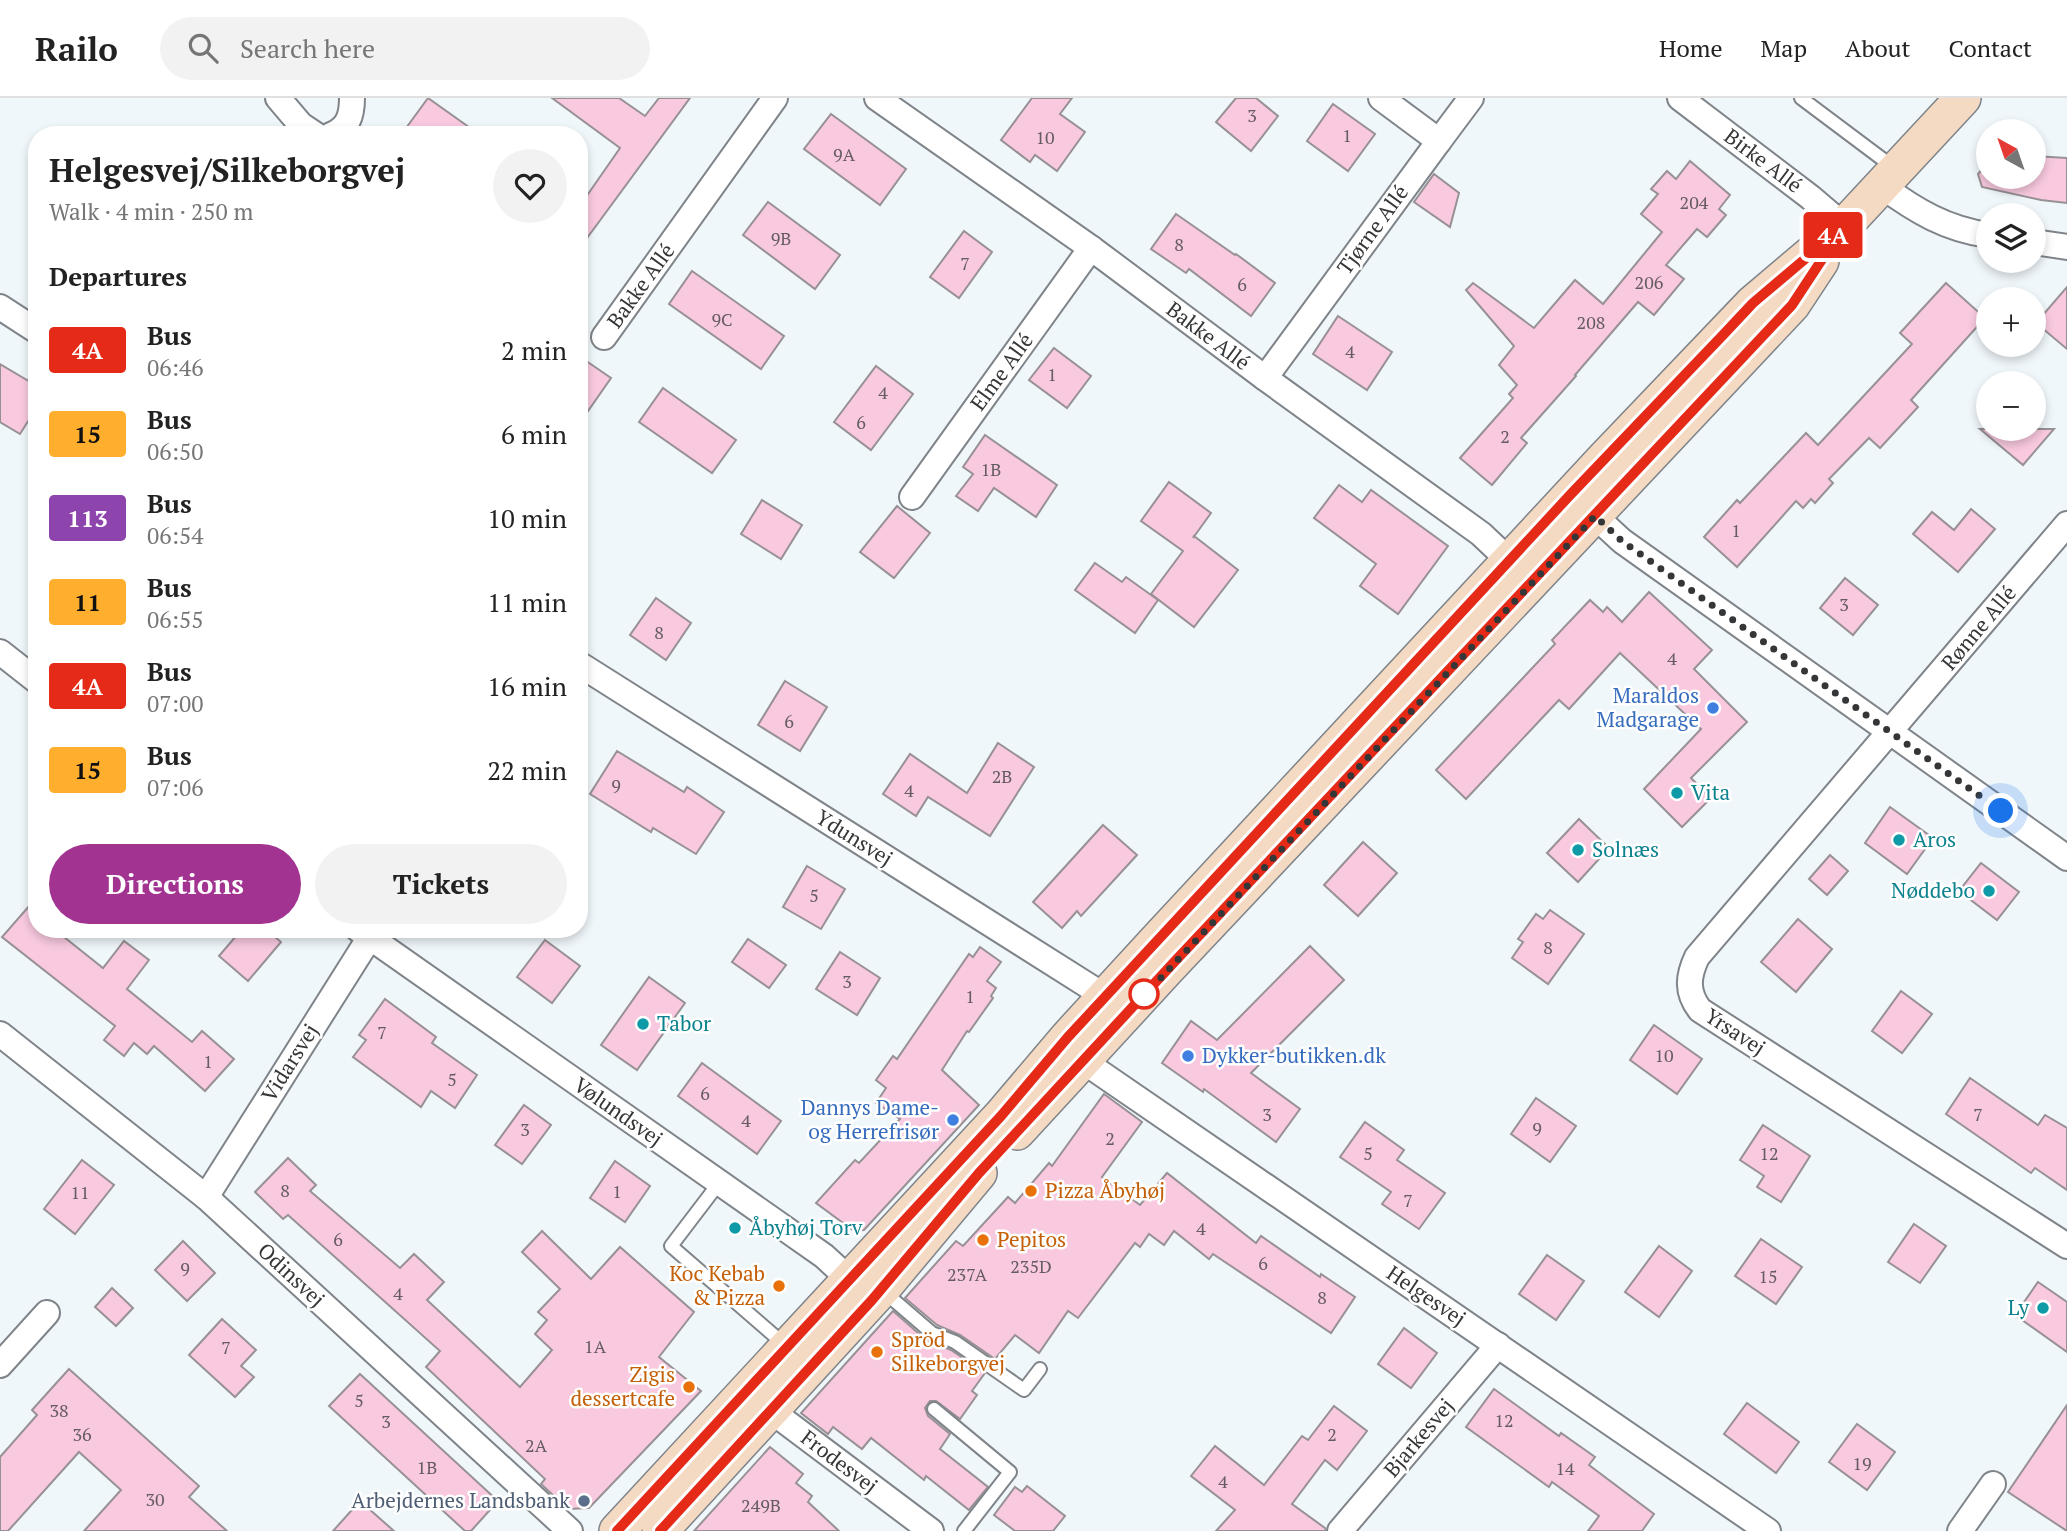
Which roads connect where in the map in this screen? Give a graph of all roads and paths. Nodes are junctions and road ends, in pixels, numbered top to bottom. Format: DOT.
graph roads {
  1 [pos="278,98"];
  2 [pos="352,98"];
  3 [pos="775,98"];
  4 [pos="877,98"];
  5 [pos="1381,98"];
  6 [pos="1471,98"];
  7 [pos="1680,98"];
  8 [pos="1801,98"];
  9 [pos="1963,98"];
  10 [pos="302,126"];
  11 [pos="345,126"];
  12 [pos="1439,141"];
  13 [pos="1889,178"];
  14 [pos="1844,226"];
  15 [pos="1976,233"];
  16 [pos="2046,244"];
  17 [pos="2067,247"];
  18 [pos="1091,248"];
  19 [pos="0,307"];
  20 [pos="28,325"];
  21 [pos="604,337"];
  22 [pos="1265,379"];
  23 [pos="912,497"];
  24 [pos="1583,505"];
  25 [pos="2067,524"];
  26 [pos="1521,572"];
  27 [pos="0,652"];
  28 [pos="588,670"];
  29 [pos="28,674"];
  30 [pos="1891,731"];
  31 [pos="2067,858"];
  32 [pos="363,938"];
  33 [pos="375,938"];
  34 [pos="1116,1006"];
  35 [pos="0,1034"];
  36 [pos="1083,1061"];
  37 [pos="719,1183"];
  38 [pos="206,1197"];
  39 [pos="2067,1246"];
  40 [pos="868,1290"];
  41 [pos="47,1313"];
  42 [pos="1498,1345"];
  43 [pos="788,1347"];
  44 [pos="0,1365"];
  45 [pos="1040,1369"];
  46 [pos="759,1402"];
  47 [pos="934,1409"];
  48 [pos="1993,1484"];
  49 [pos="570,1531"];
  50 [pos="617,1531"];
  51 [pos="660,1531"];
  52 [pos="931,1531"];
  53 [pos="964,1531"];
  54 [pos="1340,1531"];
  55 [pos="1768,1531"];
  56 [pos="1961,1531"];
  1 -- 10 [label="street"];
  2 -- 11 [label="street"];
  3 -- 21 [label="street, Bakke Allé"];
  4 -- 18 [label="street, Bakke Allé"];
  5 -- 12 [label="street"];
  6 -- 12 [label="street"];
  7 -- 14 [label="street, Birke Allé"];
  8 -- 13 [label="lane"];
  9 -- 13 [label="street"];
  12 -- 22 [label="street, Tjørne Allé"];
  13 -- 14 [label="street"];
  13 -- 15 [label="street"];
  14 -- 24 [label="street"];
  16 -- 17 [label="street"];
  18 -- 22 [label="street, Bakke Allé"];
  18 -- 23 [label="street, Elme Allé"];
  19 -- 20 [label="street"];
  22 -- 26 [label="street, Bakke Allé"];
  24 -- 26 [label="street"];
  24 -- 30 [label="street"];
  25 -- 30 [label="street, Rønne Allé"];
  26 -- 34 [label="street"];
  27 -- 29 [label="street"];
  28 -- 34 [label="street, Ydunsvej"];
  30 -- 31 [label="street"];
  30 -- 39 [label="street, Yrsavej"];
  32 -- 38 [label="street, Vidarsvej"];
  33 -- 37 [label="street, Vølundsvej"];
  34 -- 36 [label="street"];
  34 -- 40 [label="street"];
  35 -- 38 [label="street, Odinsvej"];
  36 -- 40 [label="street"];
  36 -- 42 [label="street, Helgesvej"];
  37 -- 40 [label="street, Vølundsvej"];
  37 -- 43 [label="lane"];
  38 -- 49 [label="street, Odinsvej"];
  40 -- 43 [label="street"];
  40 -- 45 [label="lane"];
  40 -- 46 [label="street"];
  41 -- 44 [label="street"];
  42 -- 54 [label="street, Bjarkesvej"];
  42 -- 55 [label="street, Helgesvej"];
  43 -- 46 [label="street"];
  46 -- 50 [label="street"];
  46 -- 51 [label="street"];
  46 -- 52 [label="street, Frodesvej"];
  47 -- 53 [label="lane"];
  48 -- 56 [label="street"];
}
